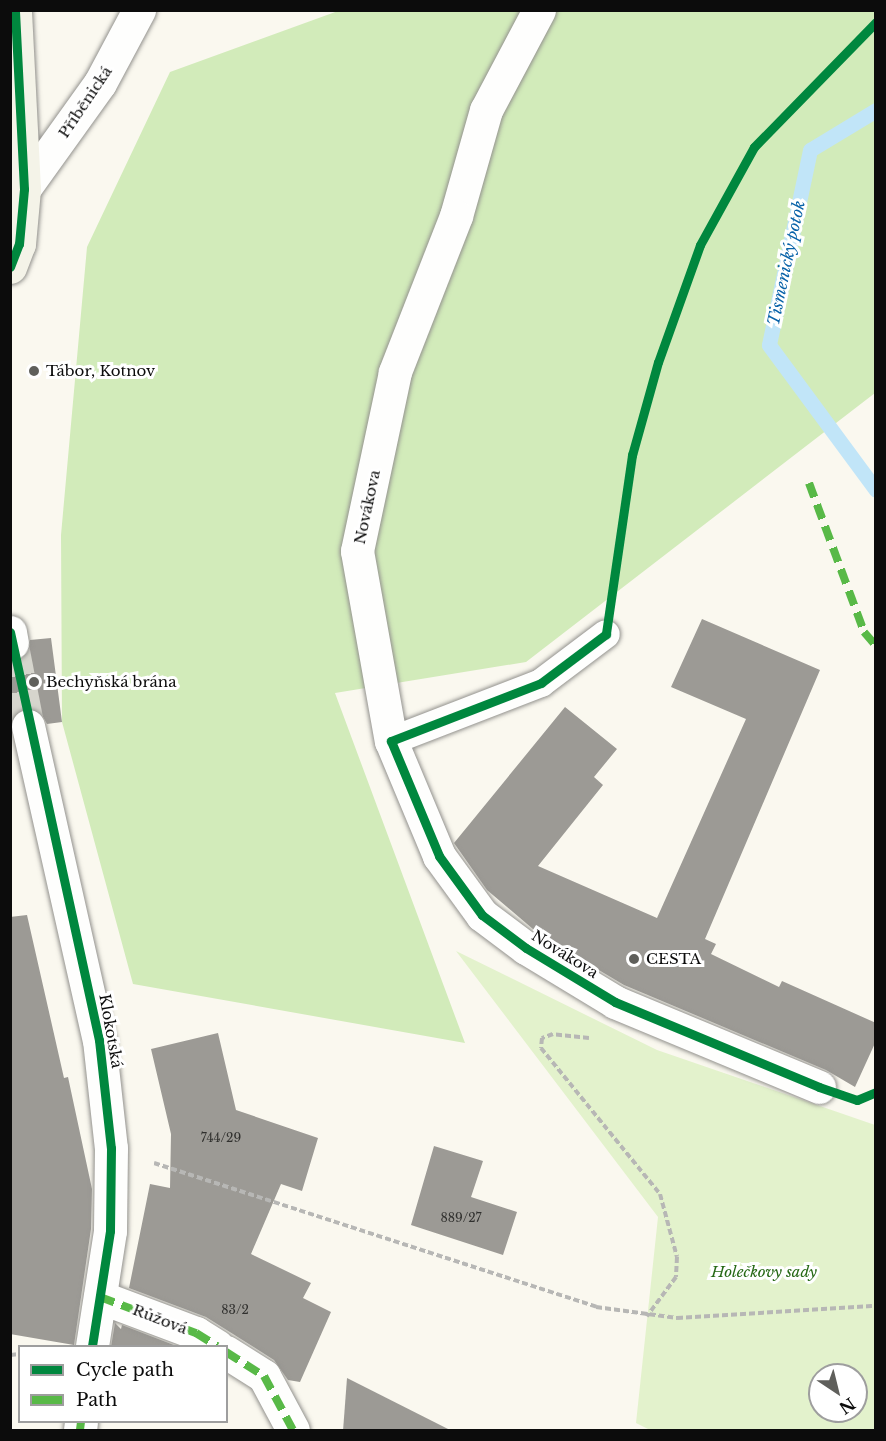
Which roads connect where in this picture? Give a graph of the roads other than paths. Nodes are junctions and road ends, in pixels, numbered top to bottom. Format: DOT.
graph roads {
  1 [pos="15,10"];
  2 [pos="139,10"];
  3 [pos="539,10"];
  4 [pos="24,189"];
  5 [pos="10,267"];
  6 [pos="606,634"];
  7 [pos="28,726"];
  8 [pos="391,741"];
  9 [pos="819,1087"];
  10 [pos="100,1297"];
  11 [pos="92,1345"];
  12 [pos="214,1345"];
  13 [pos="228,1353"];
  14 [pos="293,1431"];
  1 -- 4 [label="main road"];
  2 -- 4 [label="street, Příběnická"];
  3 -- 8 [label="street, Novákova"];
  4 -- 5 [label="main road"];
  6 -- 8 [label="lane"];
  7 -- 10 [label="street, Klokotská"];
  8 -- 9 [label="street, Novákova"];
  10 -- 11 [label="street, Klokotská"];
  10 -- 12 [label="street, Růžová"];
  13 -- 14 [label="street"];
}
